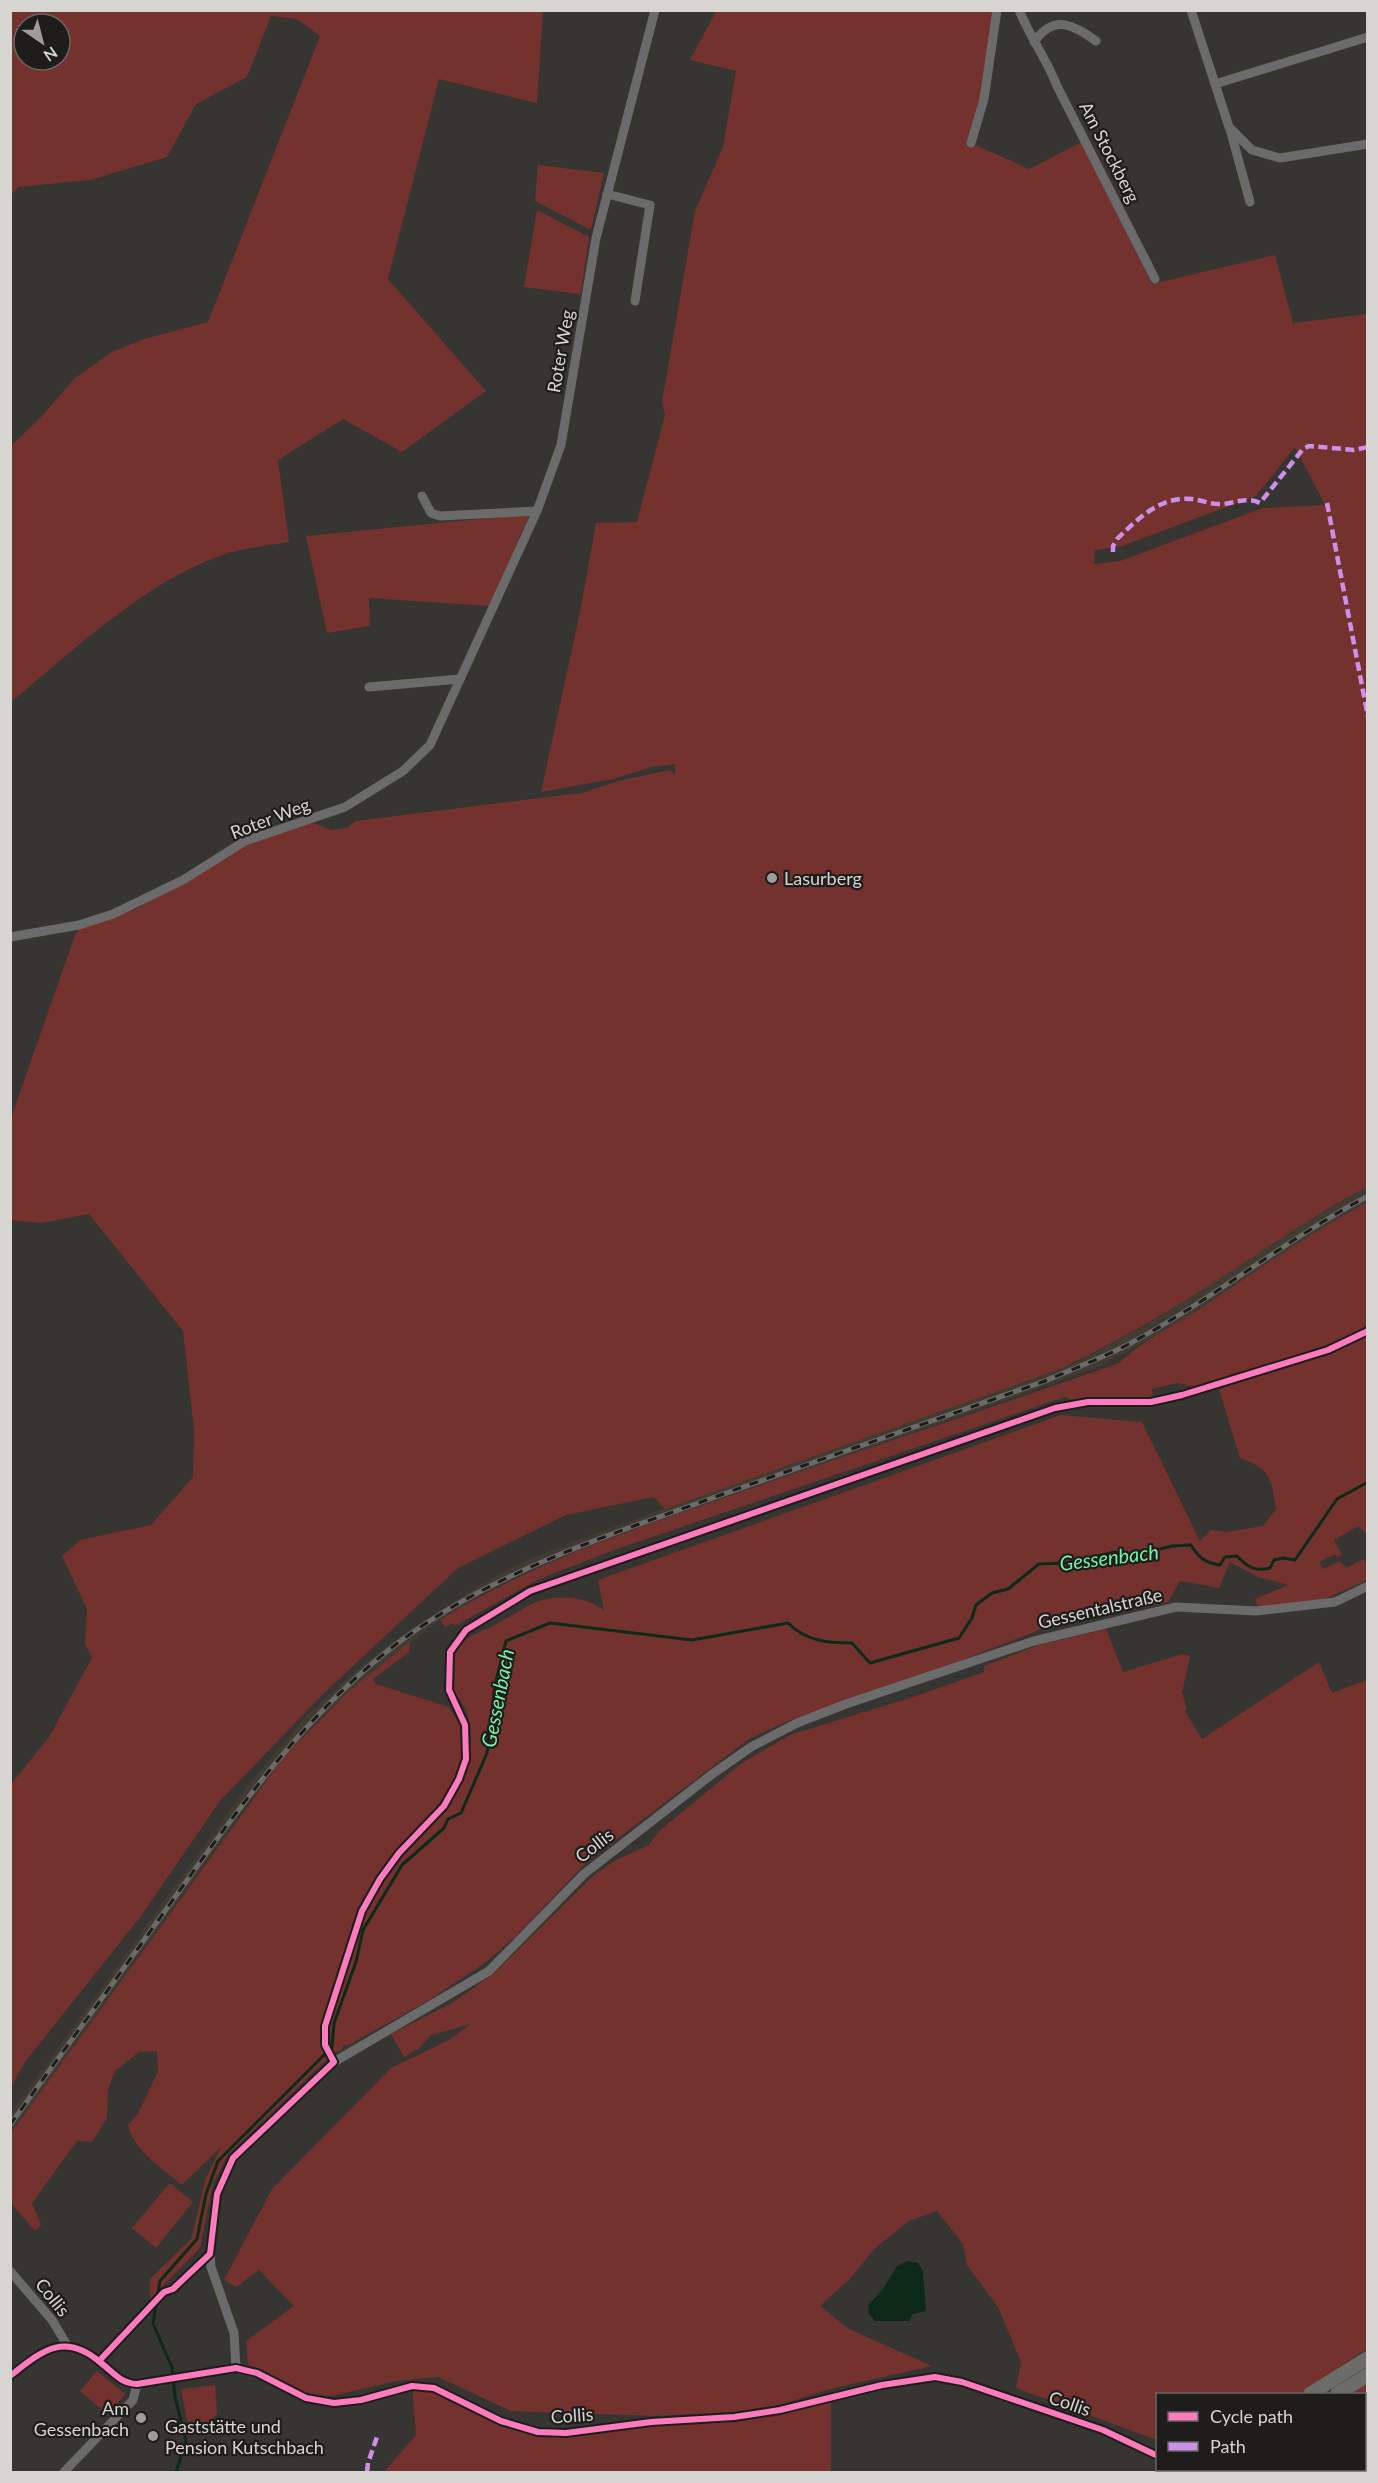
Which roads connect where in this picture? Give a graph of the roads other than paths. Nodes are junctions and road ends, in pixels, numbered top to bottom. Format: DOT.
graph roads {
  1 [pos="655,10"];
  2 [pos="997,10"];
  3 [pos="1019,10"];
  4 [pos="1191,10"];
  5 [pos="1368,37"];
  6 [pos="1096,40"];
  7 [pos="1034,42"];
  8 [pos="1215,84"];
  9 [pos="1229,127"];
  10 [pos="971,143"];
  11 [pos="1368,144"];
  12 [pos="607,194"];
  13 [pos="1250,202"];
  14 [pos="1155,279"];
  15 [pos="635,301"];
  16 [pos="422,496"];
  17 [pos="537,511"];
  18 [pos="460,679"];
  19 [pos="369,687"];
  20 [pos="10,937"];
  21 [pos="1368,1586"];
  22 [pos="846,1704"];
  23 [pos="10,2271"];
  24 [pos="67,2345"];
  25 [pos="1368,2358"];
  26 [pos="236,2368"];
  27 [pos="1368,2375"];
  28 [pos="10,2376"];
  29 [pos="137,2384"];
  30 [pos="1312,2393"];
  31 [pos="1339,2393"];
  32 [pos="1156,2455"];
  33 [pos="64,2472"];
  1 -- 12 [label="street, Roter Weg"];
  2 -- 10 [label="street"];
  3 -- 7 [label="street, Am Stockberg"];
  4 -- 8 [label="street"];
  5 -- 8 [label="street"];
  6 -- 7 [label="street"];
  7 -- 14 [label="street, Am Stockberg"];
  8 -- 9 [label="street"];
  9 -- 11 [label="street"];
  9 -- 13 [label="street"];
  12 -- 15 [label="street"];
  12 -- 17 [label="street, Roter Weg"];
  16 -- 17 [label="street"];
  17 -- 18 [label="street, Roter Weg"];
  18 -- 19 [label="street"];
  18 -- 20 [label="street, Roter Weg"];
  21 -- 22 [label="street, Gessentalstraße"];
  22 -- 26 [label="street, Collis"];
  23 -- 24 [label="street, Collis"];
  24 -- 28 [label="street, Collis"];
  24 -- 29 [label="street, Collis"];
  25 -- 30 [label="main road"];
  26 -- 29 [label="street, Collis"];
  26 -- 32 [label="street, Collis"];
  27 -- 31 [label="main road"];
  29 -- 33 [label="street"];
}
